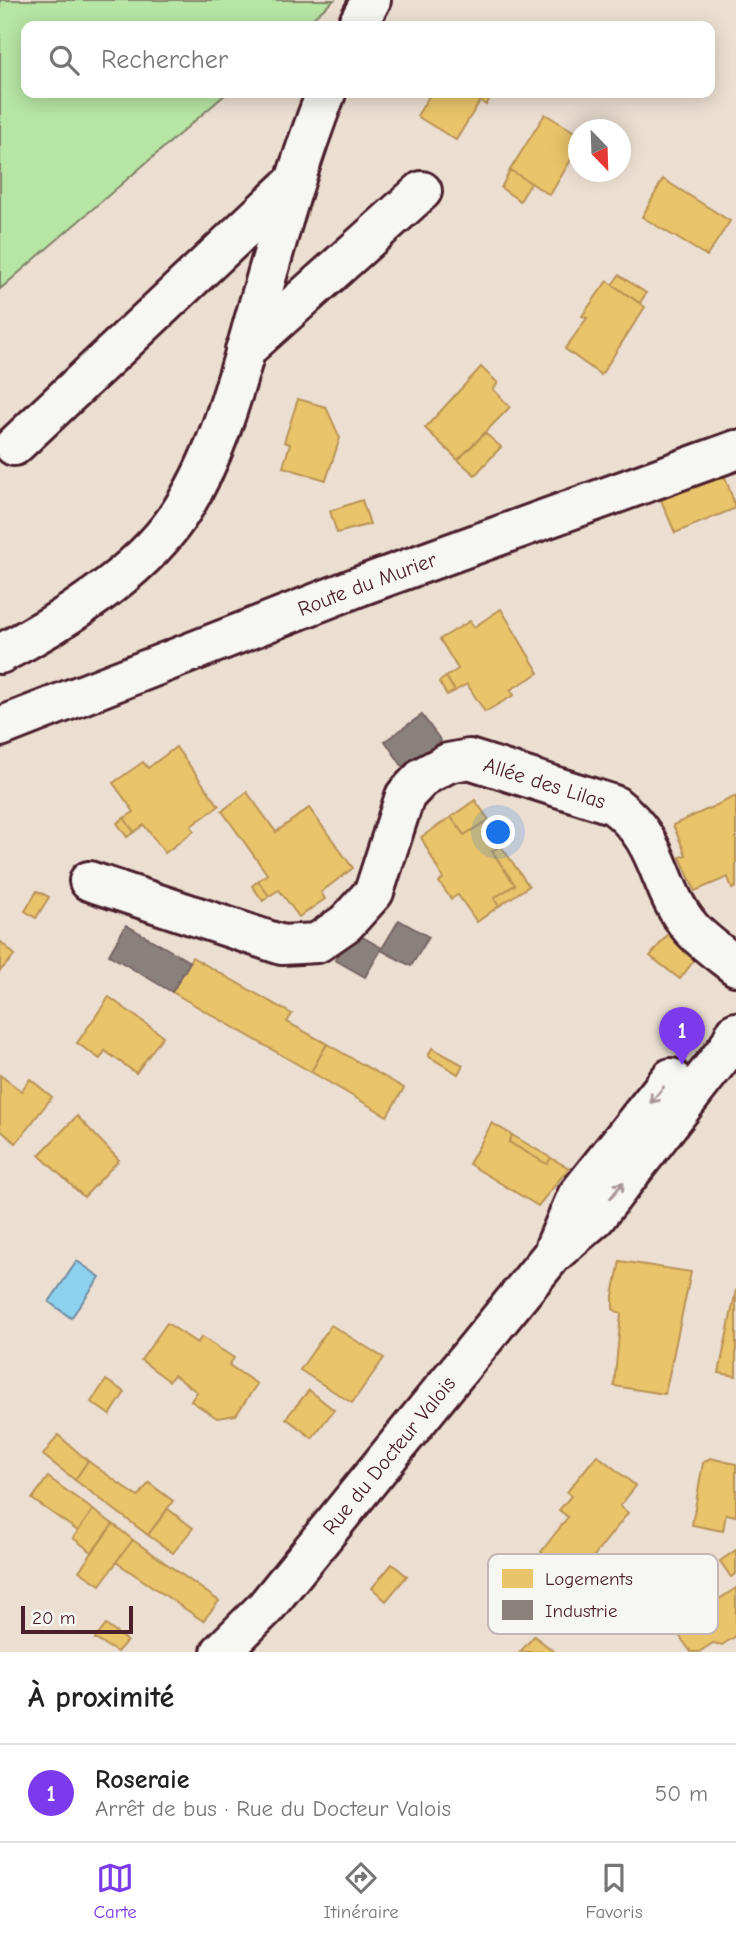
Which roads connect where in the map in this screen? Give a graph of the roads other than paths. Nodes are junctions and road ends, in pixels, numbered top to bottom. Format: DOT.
graph roads {
  1 [pos="324,98"];
  2 [pos="294,183"];
  3 [pos="422,191"];
  4 [pos="246,349"];
  5 [pos="14,446"];
  6 [pos="736,450"];
  7 [pos="0,654"];
  8 [pos="0,727"];
  9 [pos="89,881"];
  10 [pos="736,966"];
  11 [pos="736,1009"];
  12 [pos="736,1032"];
  13 [pos="552,1255"];
  14 [pos="221,1652"];
  1 -- 2 [label="street"];
  2 -- 4 [label="street"];
  2 -- 5 [label="street"];
  3 -- 4 [label="street"];
  4 -- 7 [label="street"];
  6 -- 8 [label="street, Route du Murier"];
  9 -- 10 [label="street, Allée des Lilas"];
  11 -- 13 [label="street, Rue du Docteur Valois, one-way"];
  13 -- 12 [label="street, Rue du Docteur Valois, one-way"];
  13 -- 14 [label="street, Rue du Docteur Valois"];
}
